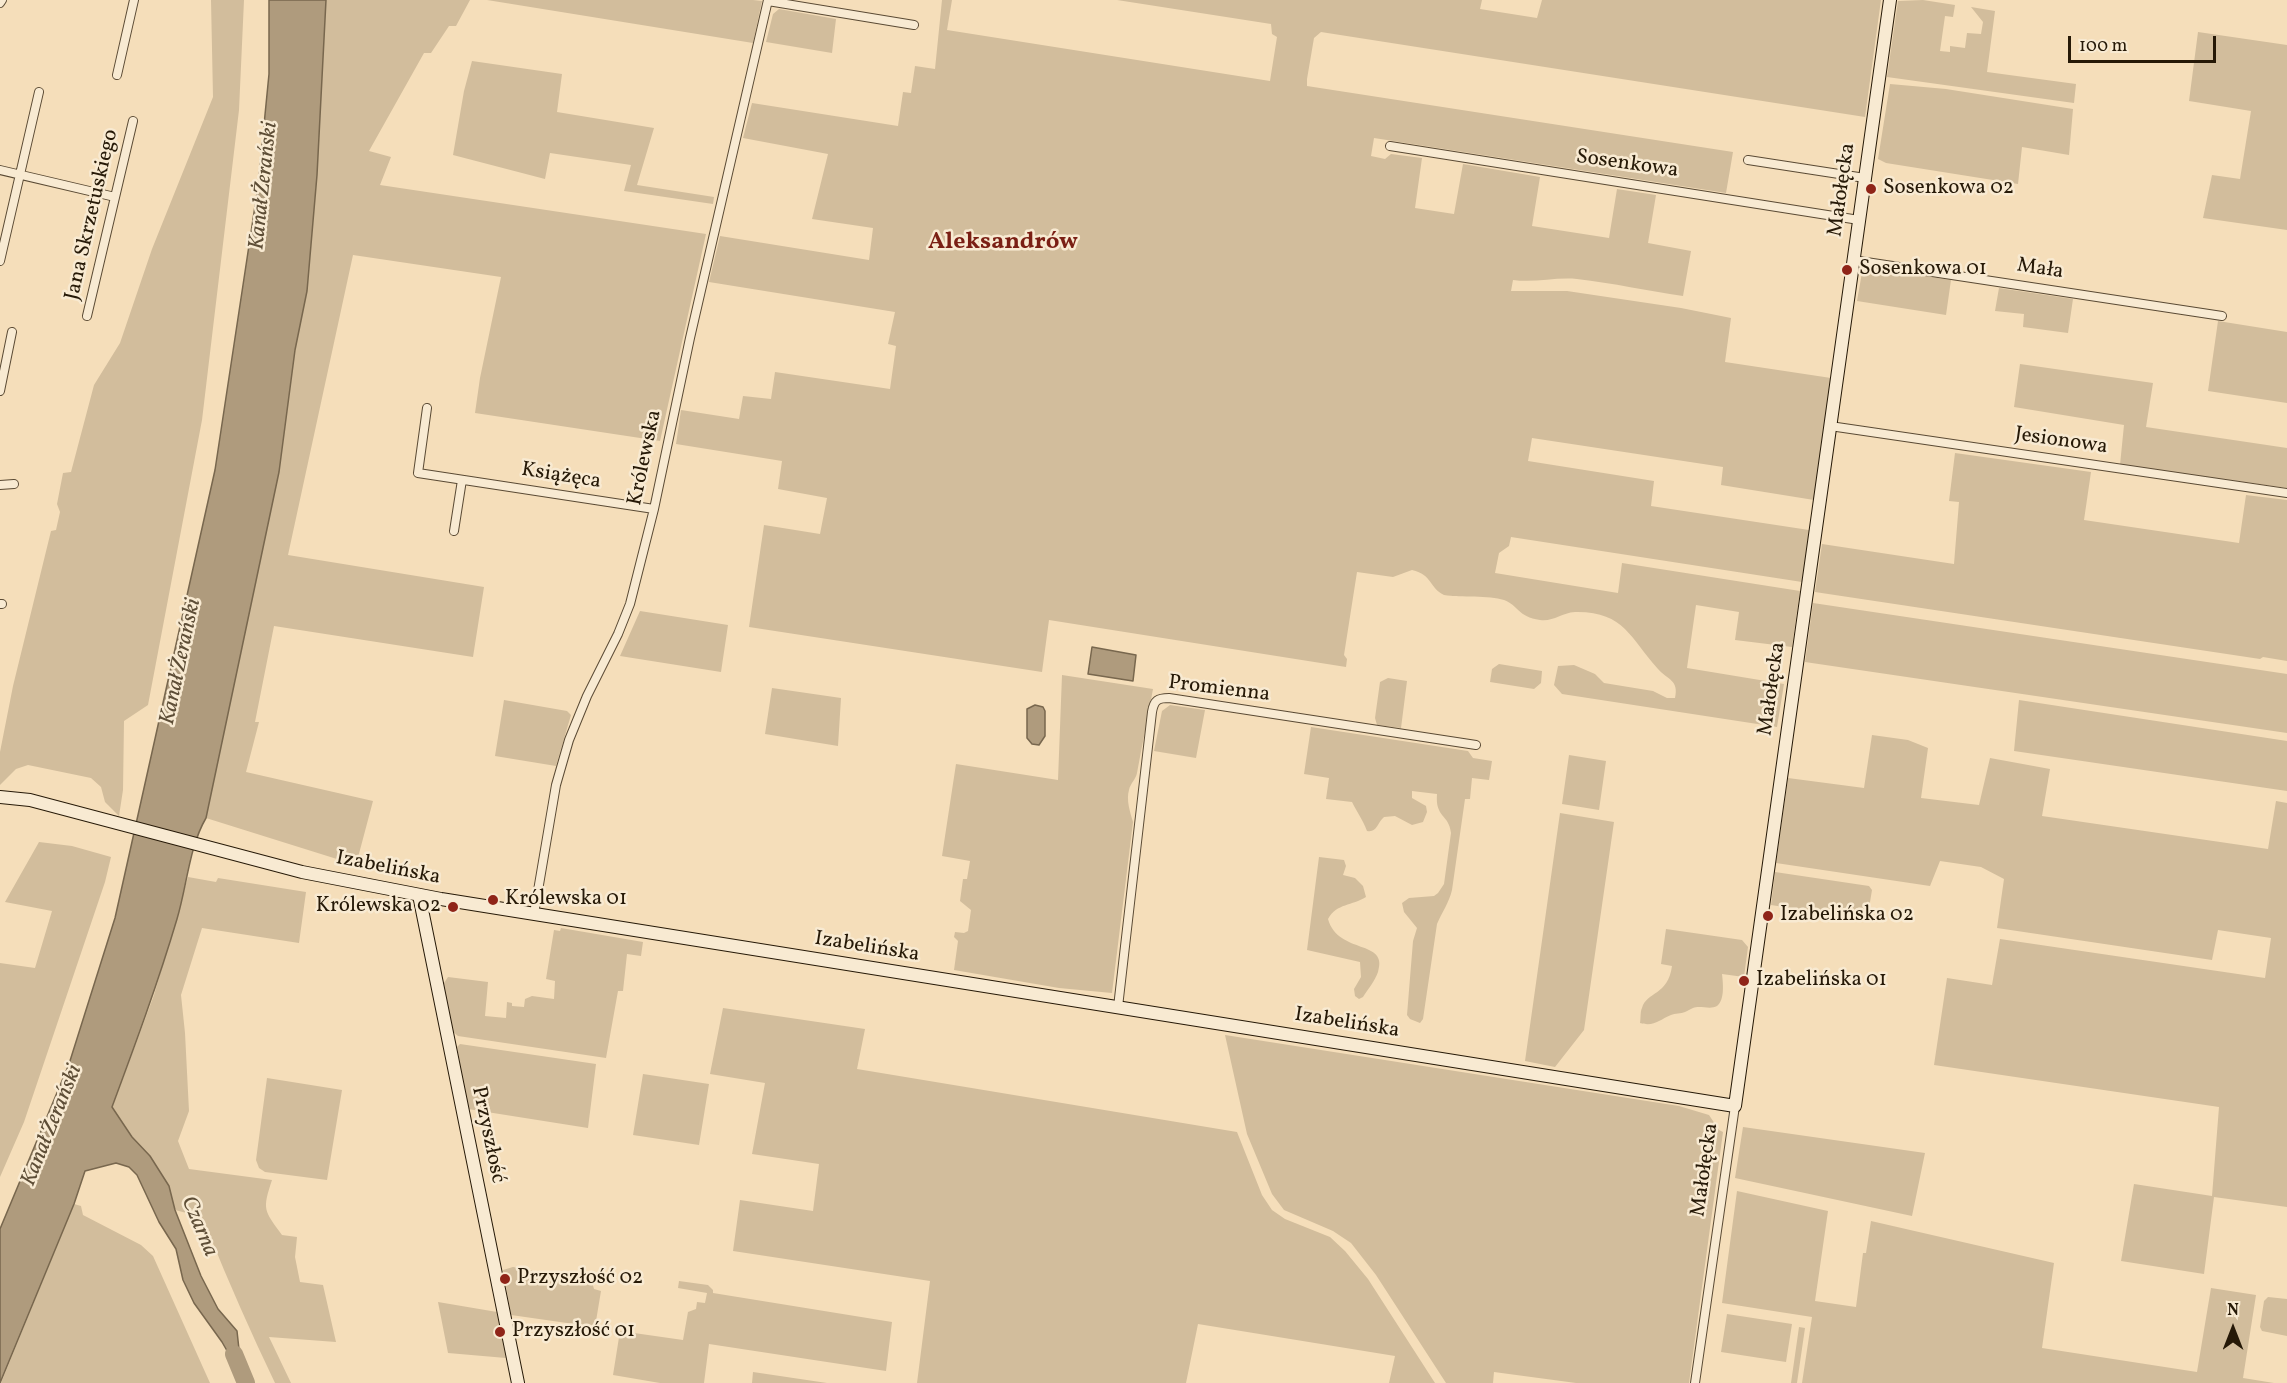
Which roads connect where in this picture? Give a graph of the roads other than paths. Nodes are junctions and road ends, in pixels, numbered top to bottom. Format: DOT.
graph roads {
  1 [pos="134,0"];
  2 [pos="1890,0"];
  3 [pos="768,1"];
  4 [pos="914,25"];
  5 [pos="117,75"];
  6 [pos="39,92"];
  7 [pos="133,121"];
  8 [pos="1390,146"];
  9 [pos="1748,160"];
  10 [pos="0,170"];
  11 [pos="20,174"];
  12 [pos="1865,178"];
  13 [pos="115,197"];
  14 [pos="1859,220"];
  15 [pos="1853,260"];
  16 [pos="0,261"];
  17 [pos="87,316"];
  18 [pos="2222,316"];
  19 [pos="12,332"];
  20 [pos="0,391"];
  21 [pos="427,408"];
  22 [pos="1830,426"];
  23 [pos="462,480"];
  24 [pos="14,484"];
  25 [pos="0,485"];
  26 [pos="2287,493"];
  27 [pos="654,509"];
  28 [pos="454,531"];
  29 [pos="1476,745"];
  30 [pos="0,797"];
  31 [pos="419,895"];
  32 [pos="534,914"];
  33 [pos="1118,1007"];
  34 [pos="1735,1106"];
  35 [pos="518,1383"];
  36 [pos="1695,1383"];
  1 -- 5 [label="street"];
  2 -- 12 [label="street, Małołęcka"];
  3 -- 4 [label="street"];
  3 -- 27 [label="street, Królewska"];
  6 -- 11 [label="street"];
  7 -- 13 [label="street, Jana Skrzetuskiego"];
  8 -- 14 [label="street, Sosenkowa"];
  9 -- 12 [label="street"];
  10 -- 11 [label="street"];
  11 -- 13 [label="street"];
  11 -- 16 [label="street"];
  12 -- 14 [label="street, Małołęcka"];
  13 -- 17 [label="street, Jana Skrzetuskiego"];
  14 -- 15 [label="street, Małołęcka"];
  15 -- 18 [label="street, Mała"];
  15 -- 22 [label="street, Małołęcka"];
  19 -- 20 [label="street"];
  21 -- 23 [label="street, Książęca"];
  22 -- 26 [label="street, Jesionowa"];
  22 -- 34 [label="street, Małołęcka"];
  23 -- 27 [label="street, Książęca"];
  23 -- 28 [label="street"];
  24 -- 25 [label="street"];
  27 -- 32 [label="street, Królewska"];
  29 -- 33 [label="street, Promienna"];
  30 -- 31 [label="street, Izabelińska"];
  31 -- 32 [label="street, Izabelińska"];
  31 -- 35 [label="street, Przyszłość"];
  32 -- 33 [label="street, Izabelińska"];
  33 -- 34 [label="street, Izabelińska"];
  34 -- 36 [label="street, Małołęcka"];
}
